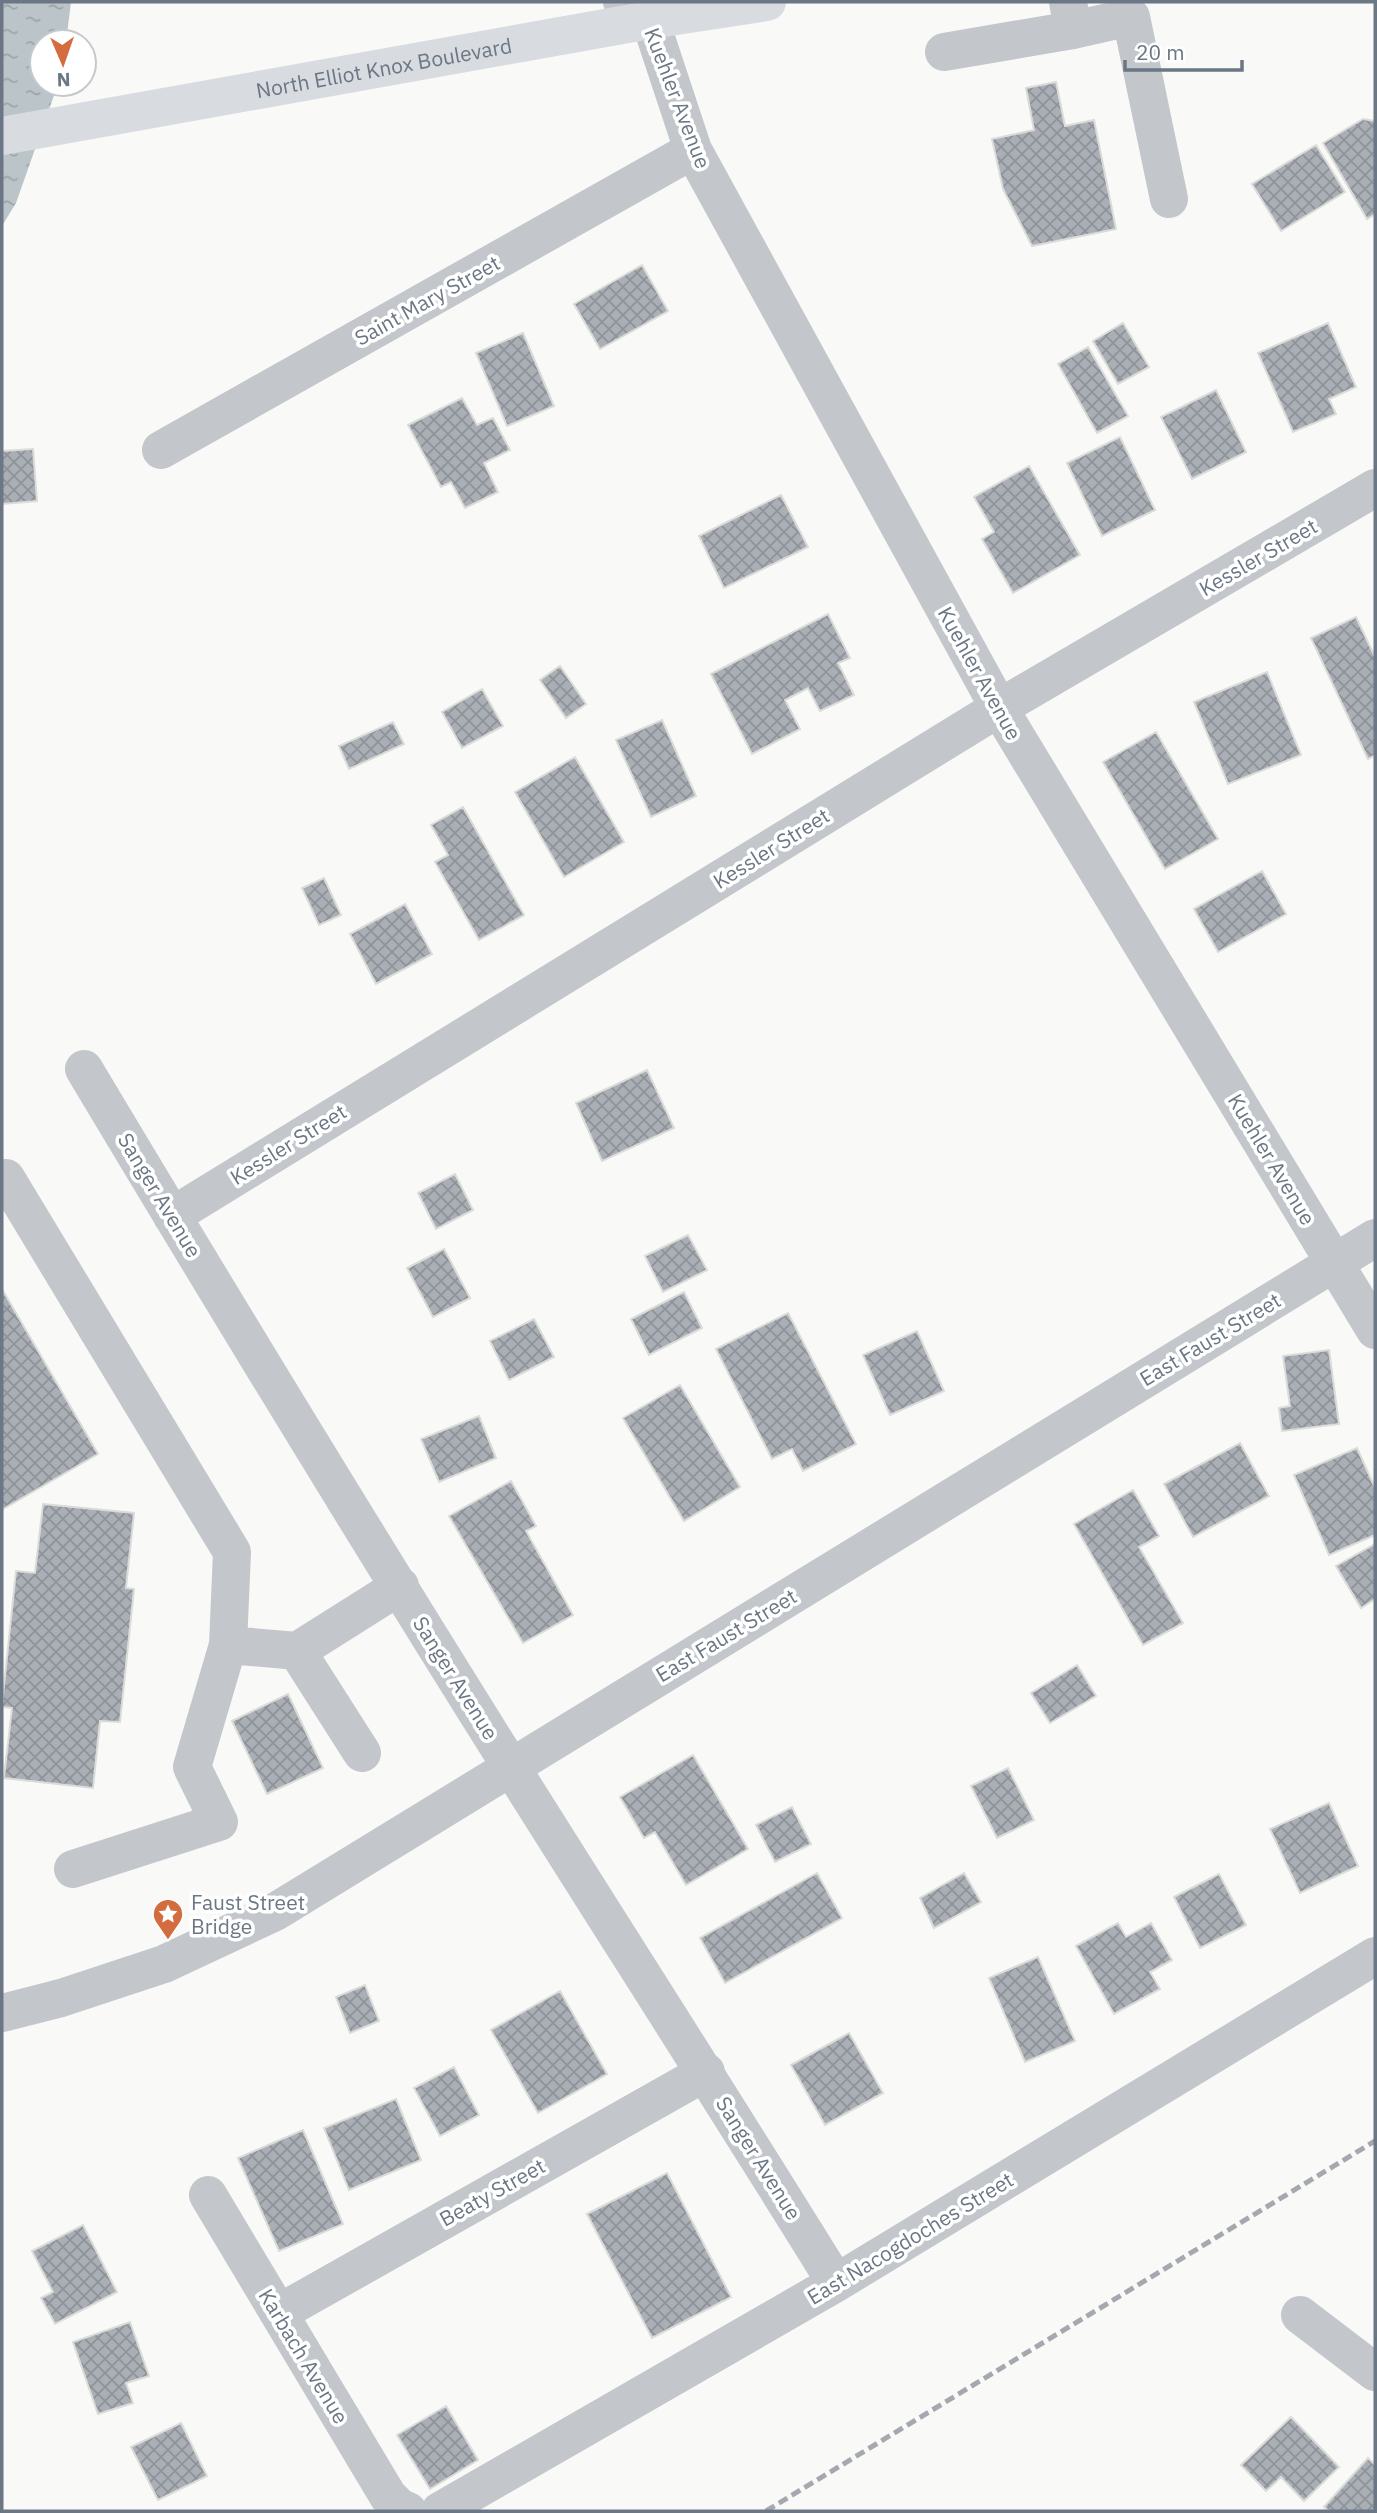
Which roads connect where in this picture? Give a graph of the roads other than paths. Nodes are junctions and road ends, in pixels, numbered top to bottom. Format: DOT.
graph roads {
  1 [pos="767,2"];
  2 [pos="636,11"];
  3 [pos="1071,16"];
  4 [pos="944,52"];
  5 [pos="2,136"];
  6 [pos="693,150"];
  7 [pos="1169,199"];
  8 [pos="161,450"];
  9 [pos="1375,488"];
  10 [pos="999,708"];
  11 [pos="84,1069"];
  12 [pos="6,1178"];
  13 [pos="172,1216"];
  14 [pos="1375,1238"];
  15 [pos="1335,1263"];
  16 [pos="1375,1330"];
  17 [pos="400,1586"];
  18 [pos="228,1644"];
  19 [pos="297,1651"];
  20 [pos="362,1753"];
  21 [pos="511,1767"];
  22 [pos="73,1869"];
  23 [pos="1375,1956"];
  24 [pos="2,2013"];
  25 [pos="706,2072"];
  26 [pos="208,2195"];
  27 [pos="836,2283"];
  28 [pos="279,2313"];
  29 [pos="1300,2315"];
  30 [pos="1375,2372"];
  31 [pos="408,2511"];
  32 [pos="440,2511"];
  1 -- 2 [label="main road, North Elliot Knox Boulevard"];
  2 -- 5 [label="main road, North Elliot Knox Boulevard"];
  2 -- 6 [label="street, Kuehler Avenue"];
  3 -- 4 [label="street"];
  3 -- 7 [label="street"];
  6 -- 8 [label="street, Saint Mary Street"];
  6 -- 10 [label="street, Kuehler Avenue"];
  9 -- 10 [label="street, Kessler Street"];
  10 -- 13 [label="street, Kessler Street"];
  10 -- 15 [label="street, Kuehler Avenue"];
  11 -- 13 [label="street, Sanger Avenue"];
  12 -- 18 [label="street"];
  13 -- 17 [label="street, Sanger Avenue"];
  14 -- 15 [label="street, East Faust Street"];
  15 -- 16 [label="street, Kuehler Avenue"];
  15 -- 21 [label="street, East Faust Street"];
  17 -- 19 [label="street"];
  17 -- 21 [label="street, Sanger Avenue"];
  18 -- 19 [label="street"];
  18 -- 22 [label="street"];
  19 -- 20 [label="street"];
  21 -- 24 [label="street, East Faust Street"];
  21 -- 25 [label="street, Sanger Avenue"];
  23 -- 27 [label="street, East Nacogdoches Street"];
  25 -- 27 [label="street, Sanger Avenue"];
  25 -- 28 [label="street, Beaty Street"];
  26 -- 28 [label="street, Karbach Avenue"];
  27 -- 32 [label="street, East Nacogdoches Street"];
  28 -- 31 [label="street, Karbach Avenue"];
  29 -- 30 [label="street"];
}
